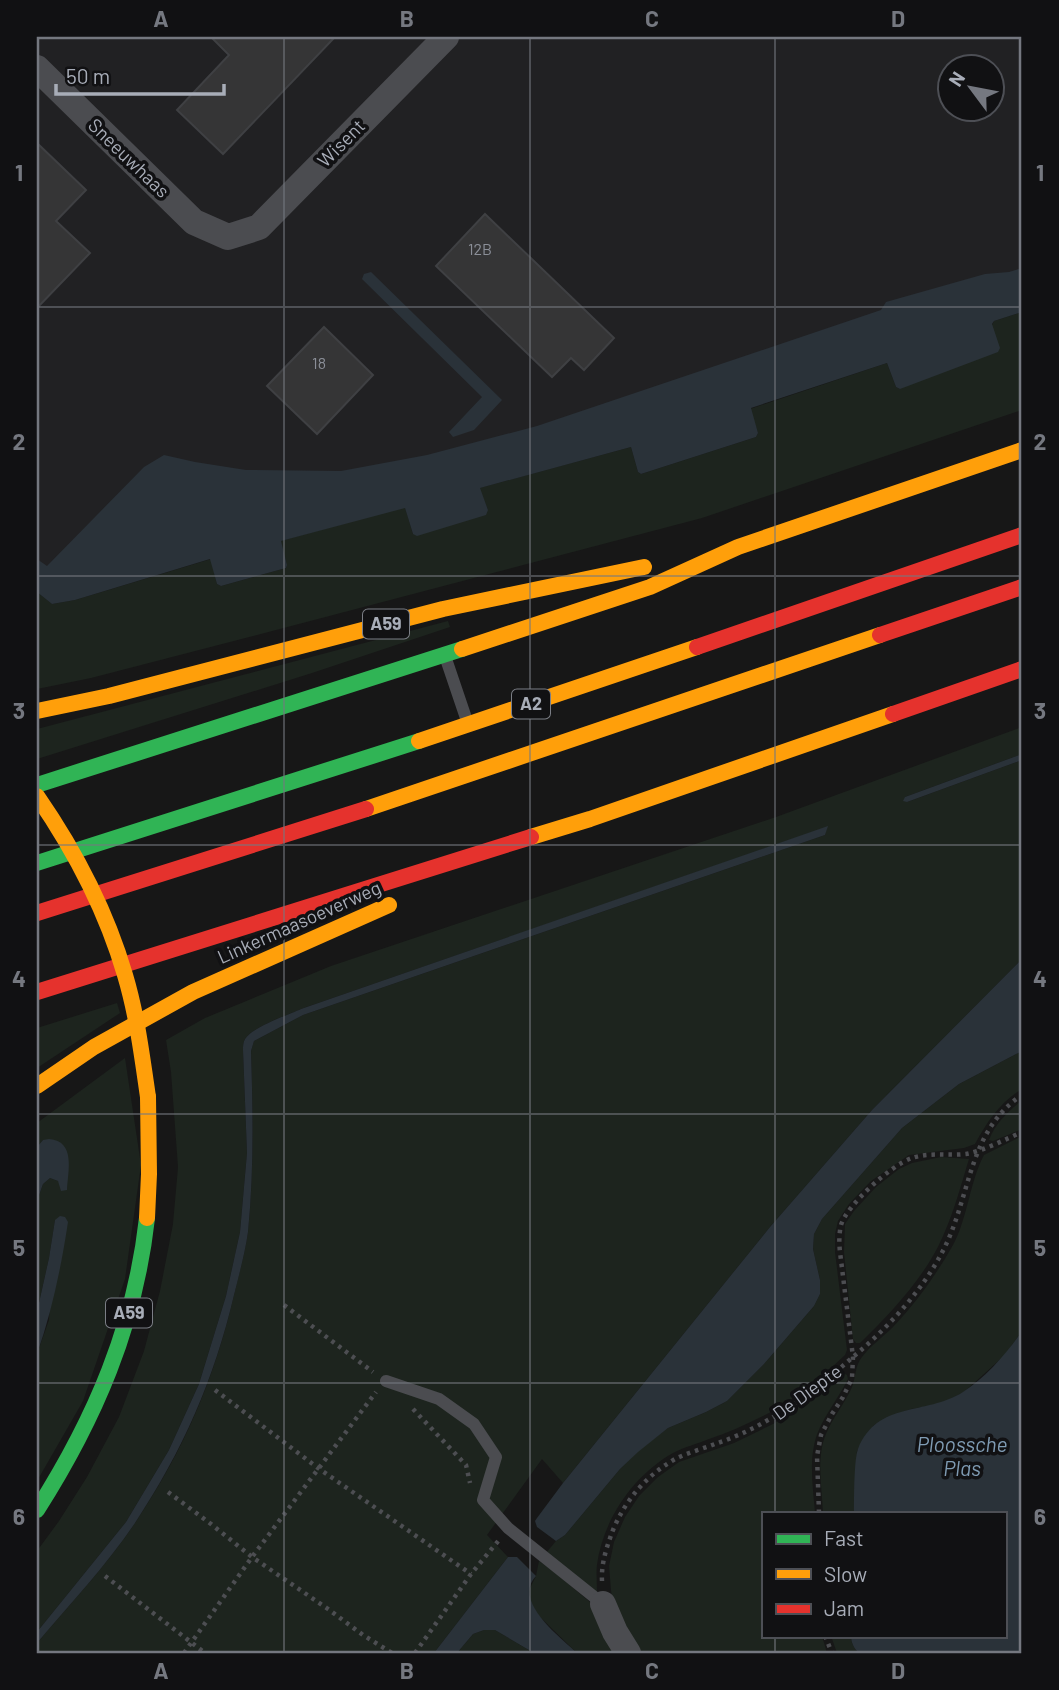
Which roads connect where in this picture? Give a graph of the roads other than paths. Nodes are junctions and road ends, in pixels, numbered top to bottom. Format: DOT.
graph roads {
  1 [pos="446,37"];
  2 [pos="37,68"];
  3 [pos="228,237"];
  4 [pos="1022,450"];
  5 [pos="1022,535"];
  6 [pos="738,547"];
  7 [pos="1022,587"];
  8 [pos="445,655"];
  9 [pos="1022,669"];
  10 [pos="37,711"];
  11 [pos="468,726"];
  12 [pos="37,785"];
  13 [pos="37,796"];
  14 [pos="590,819"];
  15 [pos="37,863"];
  16 [pos="450,879"];
  17 [pos="399,901"];
  18 [pos="37,913"];
  19 [pos="37,992"];
  20 [pos="37,1086"];
  21 [pos="386,1381"];
  22 [pos="37,1510"];
  23 [pos="603,1604"];
  24 [pos="628,1653"];
  1 -- 3 [label="street, Wisent"];
  2 -- 3 [label="street, Sneeuwhaas"];
  4 -- 6 [label="highway"];
  5 -- 11 [label="highway, A2"];
  6 -- 8 [label="highway"];
  6 -- 10 [label="highway, A59"];
  7 -- 18 [label="highway, A2"];
  8 -- 11 [label="lane"];
  8 -- 12 [label="highway"];
  9 -- 14 [label="highway"];
  11 -- 15 [label="highway, A2"];
  13 -- 22 [label="highway, A59, bridge"];
  14 -- 16 [label="highway"];
  14 -- 19 [label="highway"];
  17 -- 20 [label="highway, Linkermaasoeverweg"];
  21 -- 23 [label="lane"];
  23 -- 24 [label="street"];
}
